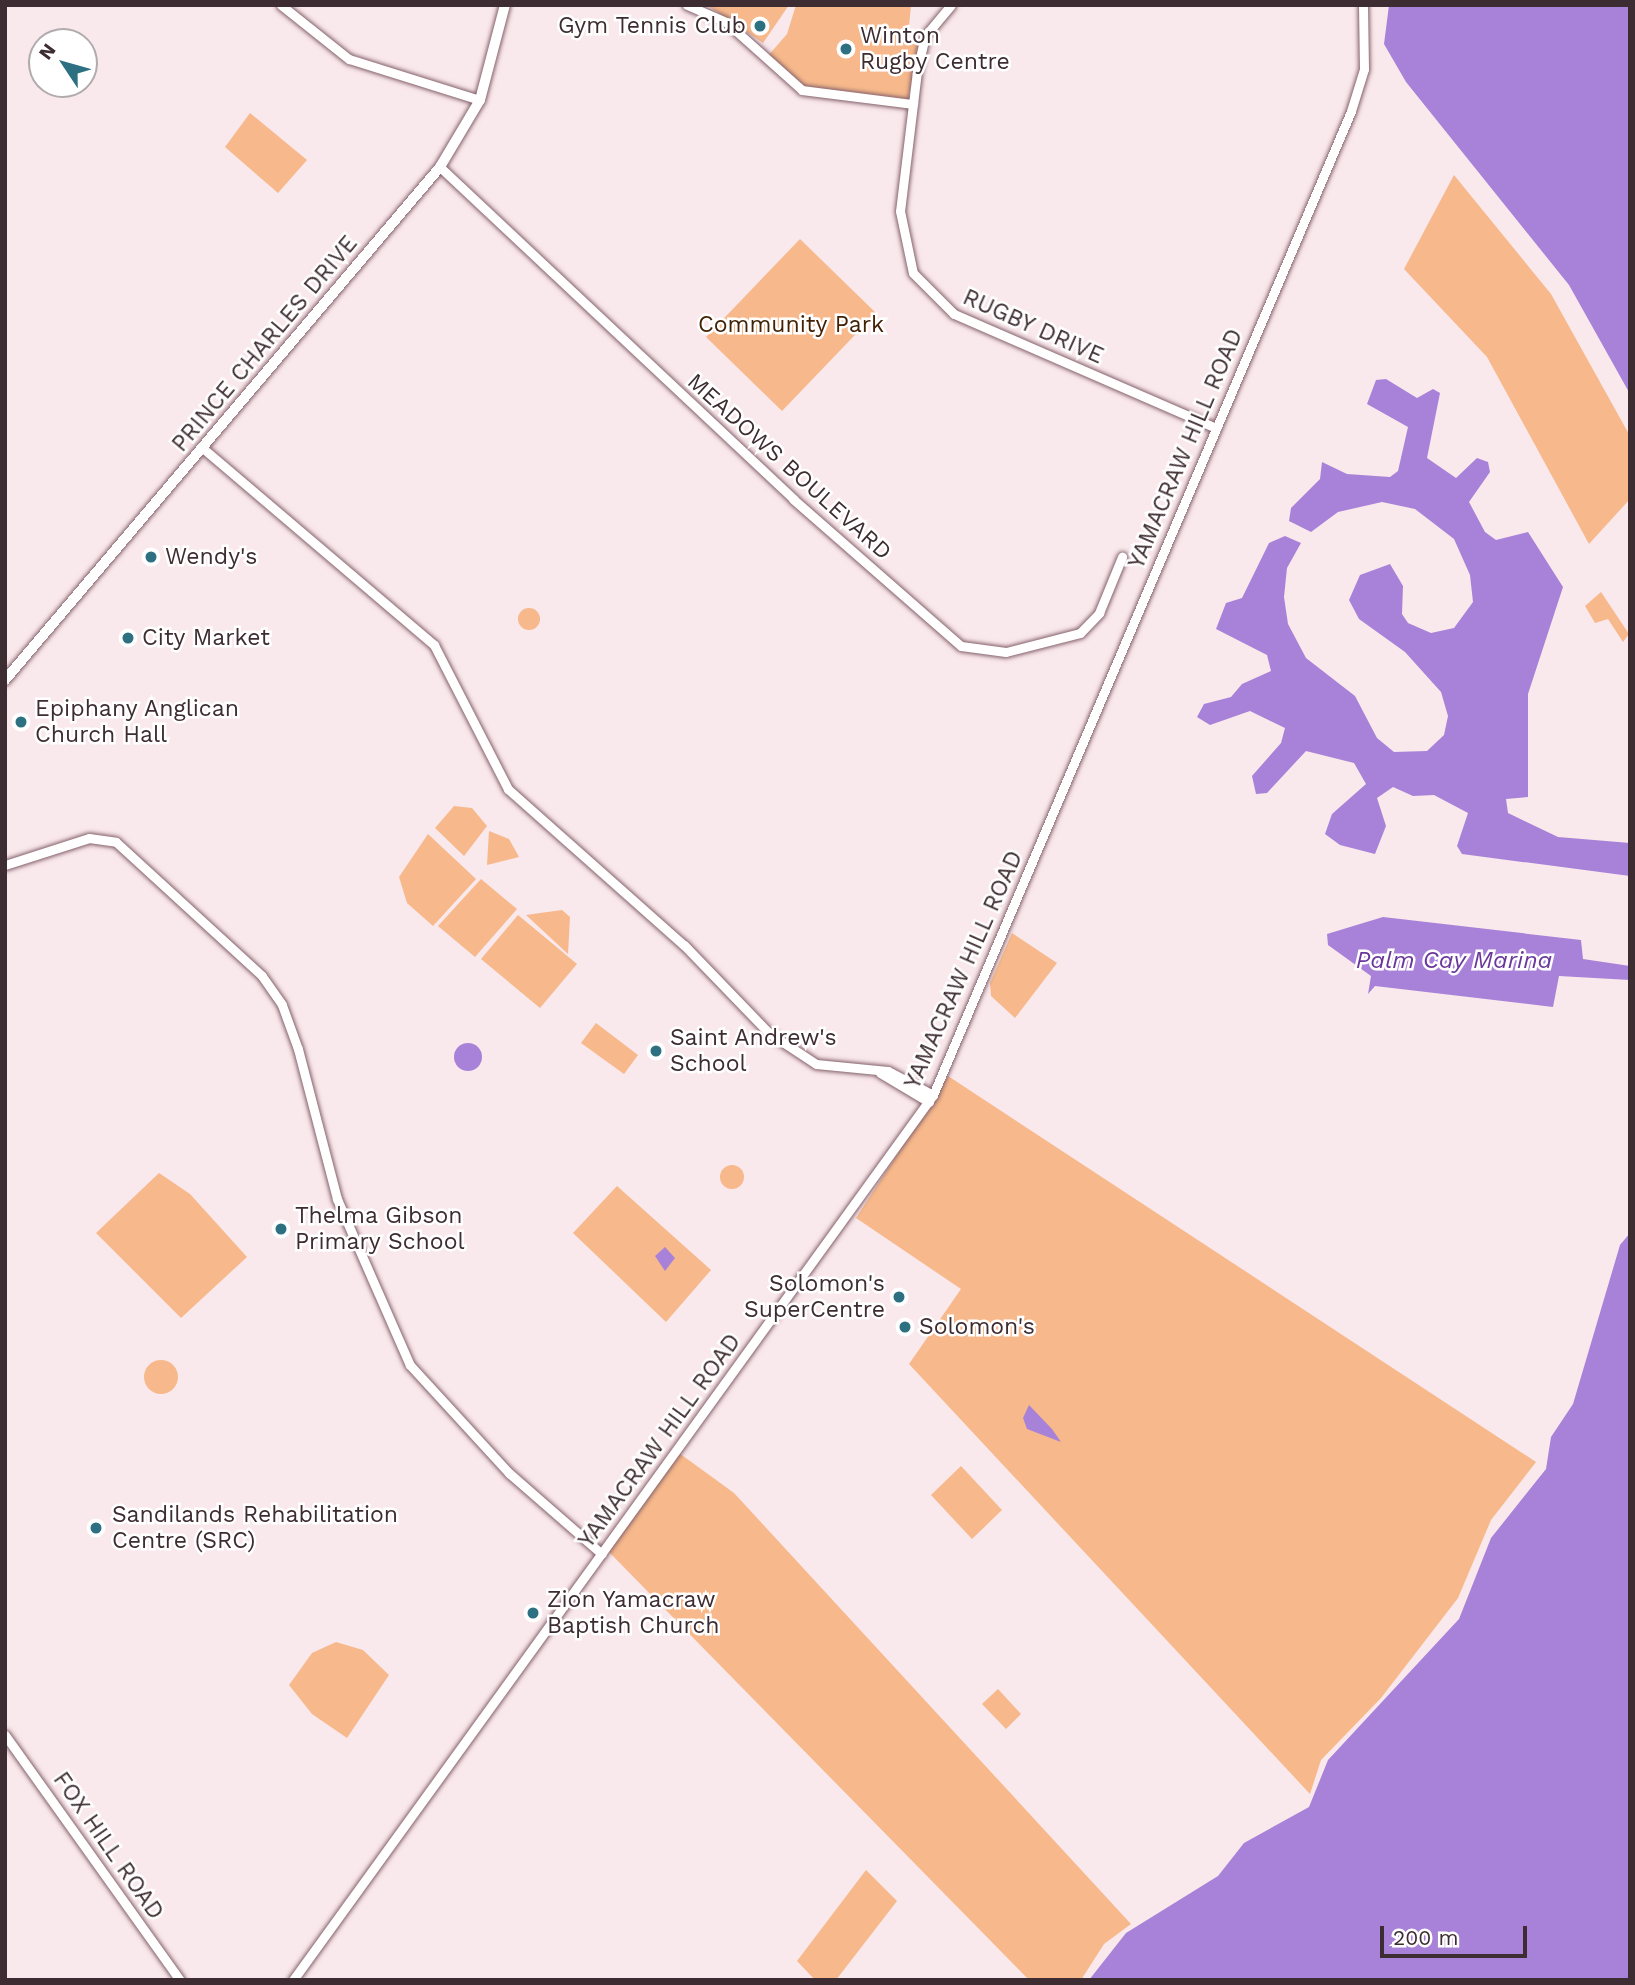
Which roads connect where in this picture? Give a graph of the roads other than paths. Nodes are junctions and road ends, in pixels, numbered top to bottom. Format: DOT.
graph roads {
  1 [pos="281,5"];
  2 [pos="505,5"];
  3 [pos="687,5"];
  4 [pos="951,5"];
  5 [pos="1363,5"];
  6 [pos="480,100"];
  7 [pos="913,104"];
  8 [pos="440,167"];
  9 [pos="1216,428"];
  10 [pos="205,450"];
  11 [pos="1122,557"];
  12 [pos="5,680"];
  13 [pos="5,865"];
  14 [pos="931,1098"];
  15 [pos="599,1557"];
  16 [pos="5,1735"];
  17 [pos="180,1980"];
  18 [pos="293,1980"];
  1 -- 6 [label="street"];
  2 -- 6 [label="highway, PRINCE CHARLES DRIVE"];
  3 -- 7 [label="street"];
  4 -- 7 [label="street, RUGBY DRIVE"];
  5 -- 9 [label="street, YAMACRAW HILL ROAD"];
  6 -- 8 [label="highway, PRINCE CHARLES DRIVE"];
  7 -- 9 [label="street, RUGBY DRIVE"];
  8 -- 10 [label="highway, PRINCE CHARLES DRIVE"];
  8 -- 11 [label="street, MEADOWS BOULEVARD"];
  9 -- 14 [label="street, YAMACRAW HILL ROAD"];
  10 -- 12 [label="highway, PRINCE CHARLES DRIVE"];
  10 -- 14 [label="street"];
  13 -- 15 [label="street"];
  14 -- 15 [label="street, YAMACRAW HILL ROAD"];
  15 -- 18 [label="street, YAMACRAW HILL ROAD"];
  16 -- 17 [label="street, FOX HILL ROAD"];
}
